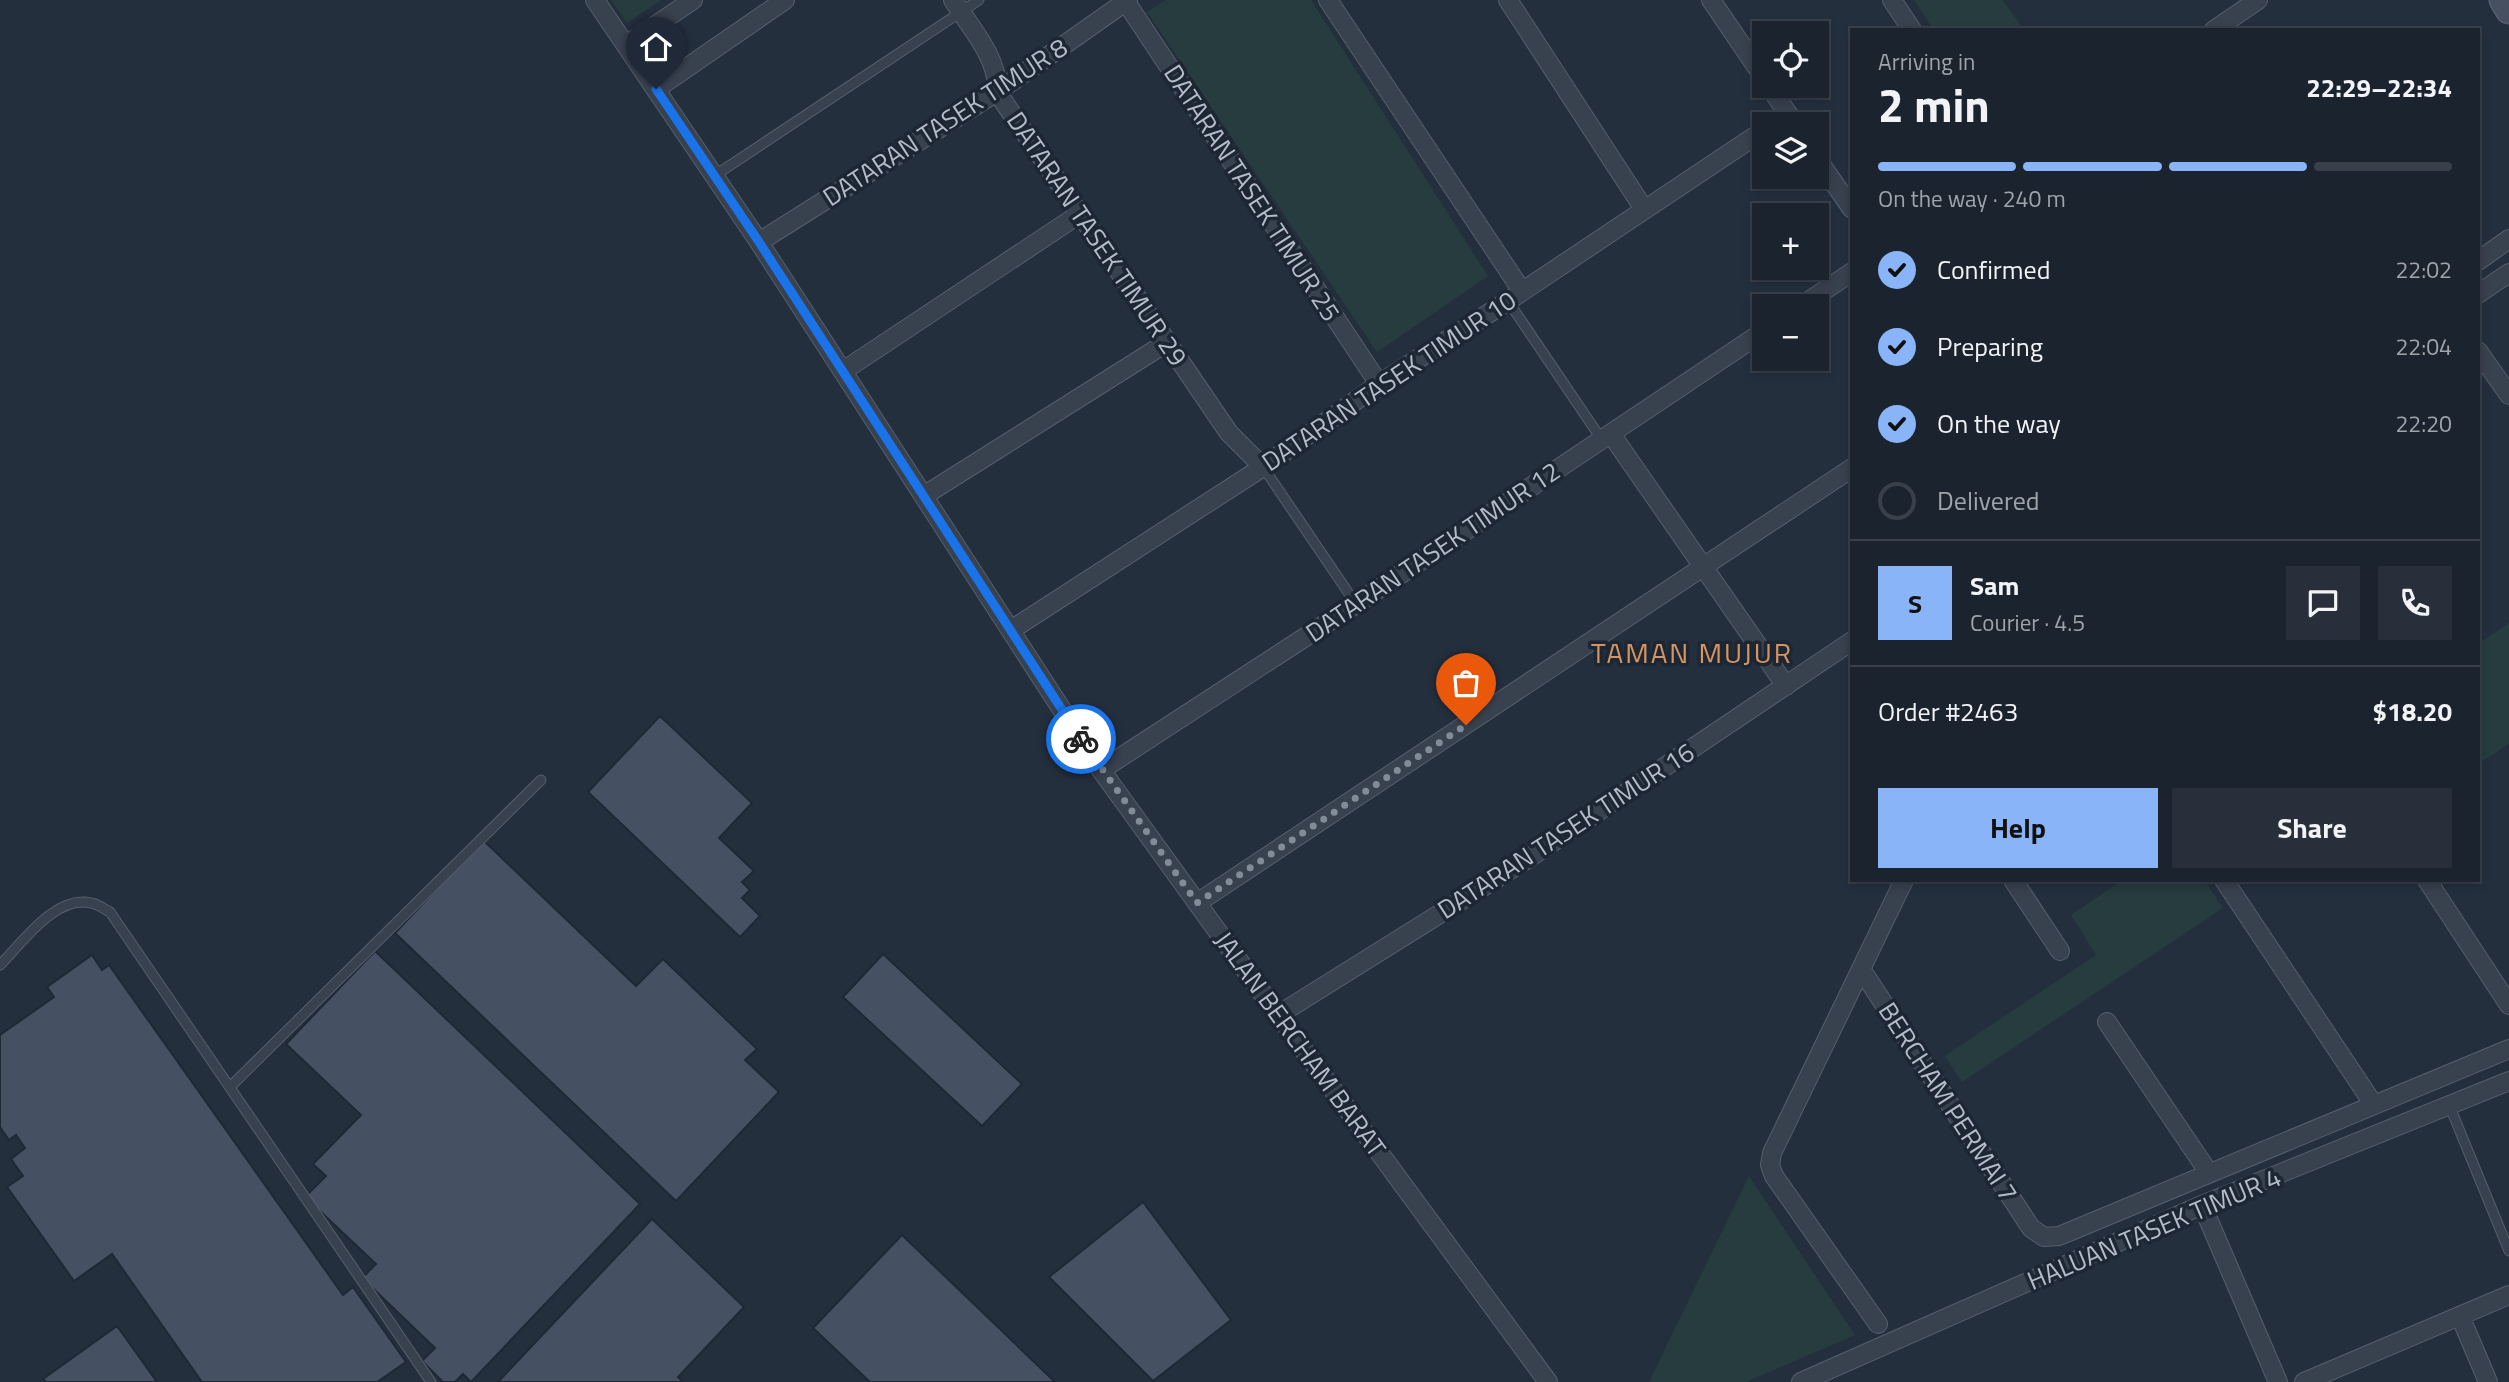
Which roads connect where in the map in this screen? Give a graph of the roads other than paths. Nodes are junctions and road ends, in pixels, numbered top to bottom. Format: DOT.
graph roads {
  1 [pos="595,0"];
  2 [pos="693,0"];
  3 [pos="785,0"];
  4 [pos="979,0"];
  5 [pos="1328,0"];
  6 [pos="1508,0"];
  7 [pos="1711,0"];
  8 [pos="1892,0"];
  9 [pos="2258,0"];
  10 [pos="2502,0"];
  11 [pos="1127,1"];
  12 [pos="957,6"];
  13 [pos="2509,10"];
  14 [pos="1911,28"];
  15 [pos="2217,28"];
  16 [pos="626,45"];
  17 [pos="1752,60"];
  18 [pos="656,89"];
  19 [pos="997,92"];
  20 [pos="1752,138"];
  21 [pos="714,176"];
  22 [pos="1829,176"];
  23 [pos="1850,206"];
  24 [pos="1644,209"];
  25 [pos="1081,213"];
  26 [pos="2509,239"];
  27 [pos="759,242"];
  28 [pos="2480,260"];
  29 [pos="2509,272"];
  30 [pos="1850,273"];
  31 [pos="2480,293"];
  32 [pos="1819,294"];
  33 [pos="1515,296"];
  34 [pos="1752,339"];
  35 [pos="1166,343"];
  36 [pos="2480,354"];
  37 [pos="843,371"];
  38 [pos="1378,384"];
  39 [pos="2509,395"];
  40 [pos="1607,437"];
  41 [pos="1263,467"];
  42 [pos="1850,469"];
  43 [pos="925,495"];
  44 [pos="1703,569"];
  45 [pos="1356,604"];
  46 [pos="1011,630"];
  47 [pos="1850,642"];
  48 [pos="1786,686"];
  49 [pos="1101,770"];
  50 [pos="541,780"];
  51 [pos="1903,882"];
  52 [pos="2014,882"];
  53 [pos="2225,882"];
  54 [pos="2428,882"];
  55 [pos="1197,903"];
  56 [pos="2060,951"];
  57 [pos="0,965"];
  58 [pos="1861,969"];
  59 [pos="2509,1005"];
  60 [pos="1278,1016"];
  61 [pos="2107,1021"];
  62 [pos="2509,1049"];
  63 [pos="2509,1081"];
  64 [pos="230,1087"];
  65 [pos="2374,1105"];
  66 [pos="2450,1107"];
  67 [pos="2209,1173"];
  68 [pos="2202,1205"];
  69 [pos="2509,1251"];
  70 [pos="2509,1295"];
  71 [pos="2460,1316"];
  72 [pos="1878,1324"];
  73 [pos="1811,1380"];
  74 [pos="431,1382"];
  75 [pos="1548,1382"];
  76 [pos="2278,1382"];
  77 [pos="2304,1382"];
  78 [pos="2488,1382"];
  1 -- 16 [label="street, JALAN BERCHAM BARAT"];
  2 -- 16 [label="street"];
  3 -- 18 [label="street"];
  4 -- 12 [label="lane"];
  5 -- 33 [label="street"];
  6 -- 24 [label="street"];
  7 -- 17 [label="street"];
  8 -- 14 [label="street"];
  9 -- 15 [label="street"];
  10 -- 13 [label="street"];
  11 -- 19 [label="street, DATARAN TASEK TIMUR 8"];
  11 -- 38 [label="street, DATARAN TASEK TIMUR 25"];
  12 -- 19 [label="street, DATARAN TASEK TIMUR 29"];
  12 -- 21 [label="lane"];
  16 -- 18 [label="street, JALAN BERCHAM BARAT"];
  18 -- 21 [label="street, JALAN BERCHAM BARAT"];
  19 -- 25 [label="street, DATARAN TASEK TIMUR 29"];
  19 -- 27 [label="street, DATARAN TASEK TIMUR 8"];
  20 -- 24 [label="street, DATARAN TASEK TIMUR 10"];
  21 -- 27 [label="street, JALAN BERCHAM BARAT"];
  22 -- 23 [label="street"];
  24 -- 33 [label="street, DATARAN TASEK TIMUR 10"];
  25 -- 35 [label="street, DATARAN TASEK TIMUR 29"];
  25 -- 37 [label="street"];
  26 -- 28 [label="street"];
  27 -- 37 [label="street, JALAN BERCHAM BARAT"];
  29 -- 31 [label="street"];
  30 -- 32 [label="street"];
  33 -- 38 [label="street, DATARAN TASEK TIMUR 10"];
  33 -- 40 [label="lane"];
  34 -- 40 [label="street, DATARAN TASEK TIMUR 12"];
  35 -- 41 [label="street, DATARAN TASEK TIMUR 29"];
  35 -- 43 [label="street"];
  36 -- 39 [label="street"];
  37 -- 43 [label="street, JALAN BERCHAM BARAT"];
  38 -- 41 [label="street, DATARAN TASEK TIMUR 10"];
  40 -- 44 [label="street"];
  40 -- 45 [label="street, DATARAN TASEK TIMUR 12"];
  41 -- 45 [label="lane"];
  41 -- 46 [label="street, DATARAN TASEK TIMUR 10"];
  42 -- 44 [label="street"];
  43 -- 46 [label="street, JALAN BERCHAM BARAT"];
  44 -- 48 [label="street"];
  44 -- 55 [label="street"];
  45 -- 49 [label="street, DATARAN TASEK TIMUR 12"];
  46 -- 49 [label="street, JALAN BERCHAM BARAT"];
  47 -- 48 [label="street, DATARAN TASEK TIMUR 16"];
  48 -- 60 [label="street, DATARAN TASEK TIMUR 16"];
  49 -- 55 [label="street, JALAN BERCHAM BARAT"];
  50 -- 64 [label="lane"];
  51 -- 58 [label="street"];
  52 -- 56 [label="street"];
  53 -- 65 [label="street"];
  54 -- 59 [label="street"];
  55 -- 60 [label="street, JALAN BERCHAM BARAT"];
  57 -- 64 [label="lane"];
  58 -- 67 [label="street, BERCHAM PERMAI 7"];
  58 -- 72 [label="street"];
  60 -- 75 [label="street, JALAN BERCHAM BARAT"];
  61 -- 67 [label="street"];
  62 -- 65 [label="street"];
  63 -- 66 [label="street, HALUAN TASEK TIMUR 4"];
  64 -- 74 [label="lane"];
  65 -- 67 [label="street"];
  66 -- 68 [label="street, HALUAN TASEK TIMUR 4"];
  66 -- 69 [label="lane"];
  68 -- 73 [label="street, HALUAN TASEK TIMUR 4"];
  68 -- 76 [label="street"];
  70 -- 71 [label="street"];
  71 -- 77 [label="street"];
  71 -- 78 [label="street"];
}
